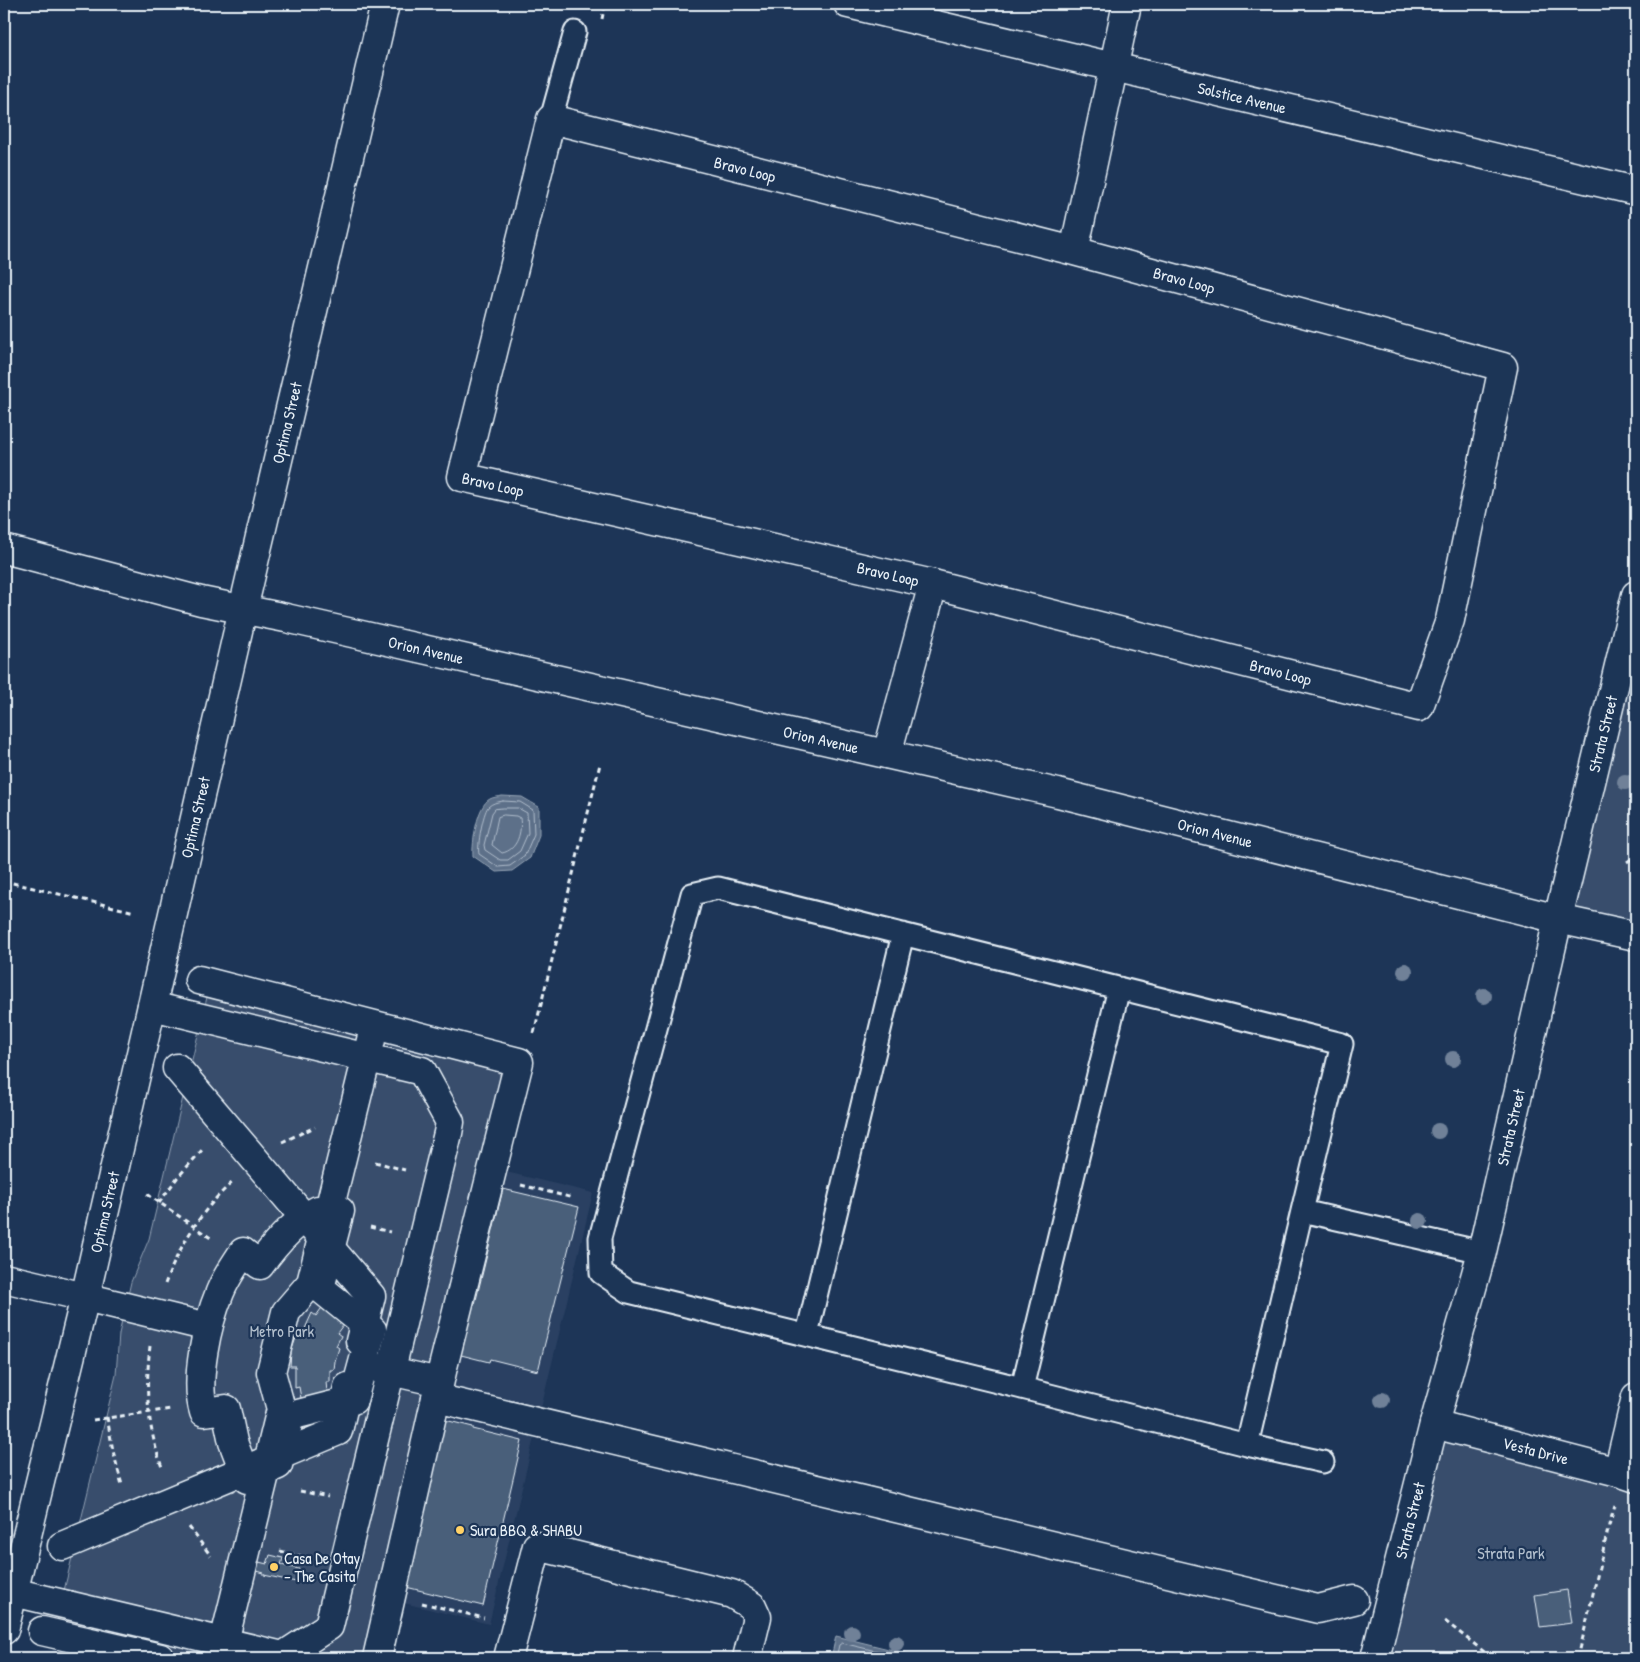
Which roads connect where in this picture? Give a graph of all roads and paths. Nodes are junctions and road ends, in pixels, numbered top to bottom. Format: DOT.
graph roads {
  1 [pos="385,4"];
  2 [pos="848,4"];
  3 [pos="1126,4"];
  4 [pos="574,32"];
  5 [pos="1114,67"];
  6 [pos="551,119"];
  7 [pos="1636,191"];
  8 [pos="1074,250"];
  9 [pos="4,549"];
  10 [pos="933,584"];
  11 [pos="1636,595"];
  12 [pos="243,609"];
  13 [pos="887,754"];
  14 [pos="1636,856"];
  15 [pos="1627,862"];
  16 [pos="4,881"];
  17 [pos="135,912"];
  18 [pos="1558,919"];
  19 [pos="903,934"];
  20 [pos="1636,936"];
  21 [pos="199,980"];
  22 [pos="1119,988"];
  23 [pos="152,1006"];
  24 [pos="375,1026"];
  25 [pos="367,1058"];
  26 [pos="177,1068"];
  27 [pos="228,1128"];
  28 [pos="343,1154"];
  29 [pos="490,1177"];
  30 [pos="437,1178"];
  31 [pos="147,1194"];
  32 [pos="574,1198"];
  33 [pos="160,1203"];
  34 [pos="1302,1211"];
  35 [pos="325,1227"];
  36 [pos="422,1240"];
  37 [pos="1482,1252"];
  38 [pos="239,1258"];
  39 [pos="4,1278"];
  40 [pos="85,1297"];
  41 [pos="208,1327"];
  42 [pos="807,1334"];
  43 [pos="358,1364"];
  44 [pos="390,1372"];
  45 [pos="1022,1388"];
  46 [pos="438,1390"];
  47 [pos="1636,1397"];
  48 [pos="202,1405"];
  49 [pos="107,1418"];
  50 [pos="93,1420"];
  51 [pos="1434,1424"];
  52 [pos="1247,1445"];
  53 [pos="1323,1462"];
  54 [pos="264,1467"];
  55 [pos="1627,1475"];
  56 [pos="358,1505"];
  57 [pos="1615,1506"];
  58 [pos="134,1516"];
  59 [pos="248,1544"];
  60 [pos="62,1546"];
  61 [pos="343,1566"];
  62 [pos="13,1592"];
  63 [pos="391,1595"];
  64 [pos="1354,1600"];
  65 [pos="484,1618"];
  66 [pos="1445,1621"];
  67 [pos="4,1630"];
  68 [pos="42,1631"];
  69 [pos="222,1650"];
  70 [pos="160,1658"];
  71 [pos="377,1658"];
  72 [pos="508,1658"];
  73 [pos="746,1658"];
  74 [pos="1375,1658"];
  75 [pos="1492,1658"];
  76 [pos="1578,1658"];
  1 -- 12 [label="street, Optima Street"];
  2 -- 5 [label="street, Solstice Avenue"];
  3 -- 5 [label="street"];
  4 -- 6 [label="lane"];
  5 -- 7 [label="street, Solstice Avenue"];
  5 -- 8 [label="street"];
  6 -- 8 [label="street, Bravo Loop"];
  6 -- 10 [label="street, Bravo Loop"];
  8 -- 10 [label="street, Bravo Loop"];
  9 -- 12 [label="street, Orion Avenue"];
  10 -- 13 [label="street"];
  11 -- 18 [label="street, Strata Street"];
  12 -- 13 [label="street, Orion Avenue"];
  12 -- 23 [label="street, Optima Street"];
  13 -- 18 [label="street, Orion Avenue"];
  14 -- 15 [label="path"];
  16 -- 17 [label="path"];
  18 -- 20 [label="street, Orion Avenue"];
  18 -- 37 [label="street, Strata Street"];
  19 -- 22 [label="lane"];
  19 -- 42 [label="lane"];
  19 -- 42 [label="lane"];
  21 -- 24 [label="street"];
  22 -- 34 [label="lane"];
  22 -- 45 [label="lane"];
  23 -- 25 [label="street"];
  23 -- 40 [label="street, Optima Street"];
  24 -- 25 [label="street"];
  24 -- 29 [label="street"];
  25 -- 28 [label="street"];
  25 -- 30 [label="street"];
  26 -- 27 [label="street"];
  27 -- 33 [label="path"];
  27 -- 35 [label="street"];
  28 -- 30 [label="path"];
  28 -- 35 [label="street"];
  29 -- 32 [label="path"];
  29 -- 46 [label="street"];
  30 -- 36 [label="street"];
  31 -- 33 [label="path"];
  33 -- 38 [label="path"];
  34 -- 37 [label="lane"];
  34 -- 52 [label="lane"];
  35 -- 36 [label="path"];
  35 -- 38 [label="street"];
  35 -- 43 [label="street"];
  35 -- 54 [label="street"];
  36 -- 44 [label="street"];
  37 -- 51 [label="street, Strata Street"];
  38 -- 41 [label="street"];
  39 -- 40 [label="street"];
  40 -- 41 [label="street"];
  40 -- 62 [label="street, Optima Street"];
  41 -- 48 [label="street"];
  42 -- 45 [label="lane"];
  43 -- 44 [label="street"];
  43 -- 54 [label="street"];
  44 -- 46 [label="street"];
  44 -- 56 [label="street"];
  45 -- 52 [label="lane"];
  46 -- 63 [label="street"];
  46 -- 64 [label="street"];
  47 -- 55 [label="street"];
  48 -- 49 [label="path"];
  48 -- 54 [label="street"];
  49 -- 50 [label="path"];
  49 -- 58 [label="path"];
  51 -- 55 [label="street, Vesta Drive"];
  51 -- 74 [label="street, Strata Street"];
  52 -- 53 [label="lane"];
  54 -- 56 [label="path"];
  54 -- 58 [label="street"];
  54 -- 59 [label="street"];
  56 -- 61 [label="street"];
  57 -- 76 [label="path"];
  58 -- 60 [label="street"];
  59 -- 61 [label="path"];
  59 -- 69 [label="street"];
  61 -- 69 [label="street"];
  62 -- 67 [label="street, Optima Street"];
  62 -- 69 [label="street"];
  63 -- 65 [label="path"];
  63 -- 71 [label="street"];
  66 -- 75 [label="path"];
  68 -- 70 [label="street"];
  72 -- 73 [label="street"];
}
